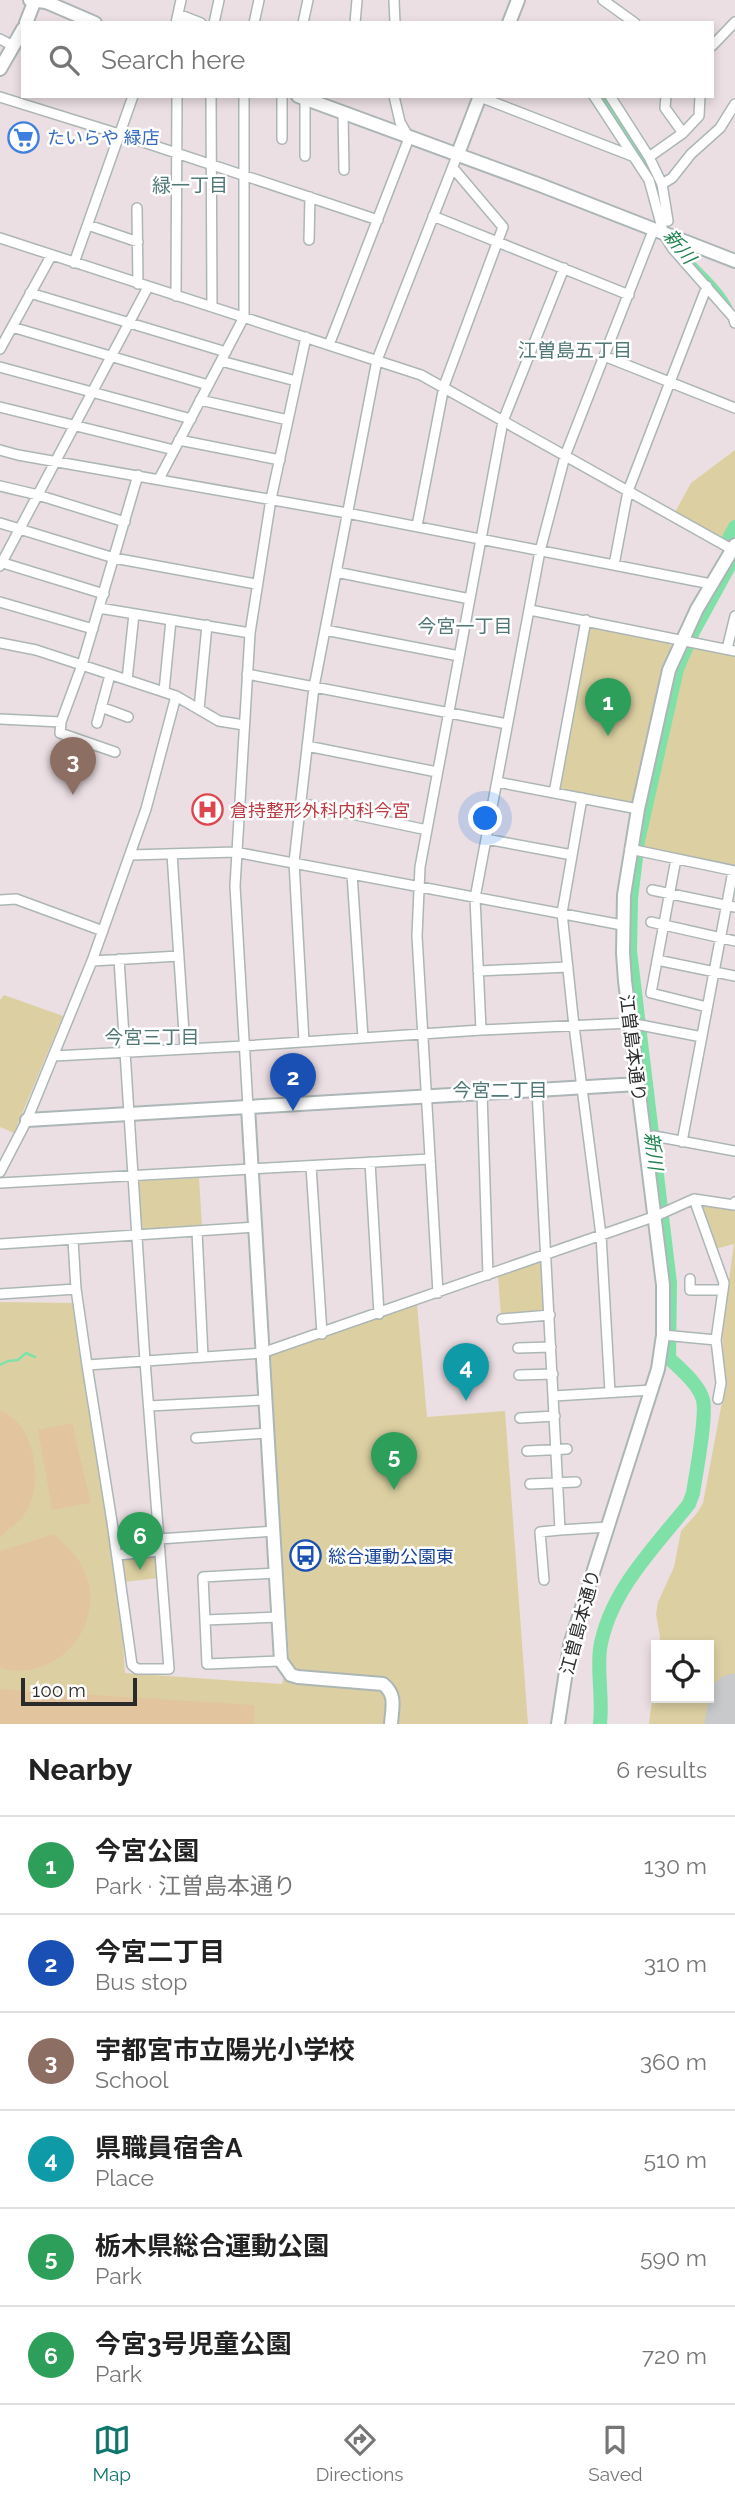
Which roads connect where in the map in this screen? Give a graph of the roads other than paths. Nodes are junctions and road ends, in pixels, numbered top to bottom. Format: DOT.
graph roads {
  1 [pos="33,0"];
  2 [pos="181,0"];
  3 [pos="219,0"];
  4 [pos="259,0"];
  5 [pos="308,0"];
  6 [pos="357,0"];
  7 [pos="394,0"];
  8 [pos="518,0"];
  9 [pos="603,0"];
  10 [pos="66,5"];
  11 [pos="177,18"];
  12 [pos="27,21"];
  13 [pos="92,21"];
  14 [pos="214,21"];
  15 [pos="254,21"];
  16 [pos="303,21"];
  17 [pos="355,21"];
  18 [pos="395,21"];
  19 [pos="510,21"];
  20 [pos="632,21"];
  21 [pos="735,23"];
  22 [pos="21,32"];
  23 [pos="0,39"];
  24 [pos="714,44"];
  25 [pos="13,46"];
  26 [pos="0,69"];
  27 [pos="0,97"];
  28 [pos="132,98"];
  29 [pos="177,98"];
  30 [pos="211,98"];
  31 [pos="244,98"];
  32 [pos="282,98"];
  33 [pos="302,98"];
  34 [pos="394,98"];
  35 [pos="480,98"];
  36 [pos="483,98"];
  37 [pos="595,98"];
  38 [pos="611,98"];
  39 [pos="666,98"];
  40 [pos="700,98"];
  41 [pos="735,104"];
  42 [pos="343,113"];
  43 [pos="683,133"];
  44 [pos="119,134"];
  45 [pos="409,138"];
  46 [pos="282,139"];
  47 [pos="176,153"];
  48 [pos="304,156"];
  49 [pos="633,157"];
  50 [pos="649,157"];
  51 [pos="455,162"];
  52 [pos="210,164"];
  53 [pos="344,170"];
  54 [pos="244,176"];
  55 [pos="662,184"];
  56 [pos="310,197"];
  57 [pos="137,208"];
  58 [pos="433,216"];
  59 [pos="377,220"];
  60 [pos="668,221"];
  61 [pos="88,225"];
  62 [pos="658,233"];
  63 [pos="309,240"];
  64 [pos="2,242"];
  65 [pos="138,242"];
  66 [pos="498,242"];
  67 [pos="51,256"];
  68 [pos="735,261"];
  69 [pos="74,263"];
  70 [pos="564,268"];
  71 [pos="138,284"];
  72 [pos="707,286"];
  73 [pos="148,287"];
  74 [pos="30,293"];
  75 [pos="629,295"];
  76 [pos="176,296"];
  77 [pos="212,307"];
  78 [pos="244,317"];
  79 [pos="735,323"];
  80 [pos="129,324"];
  81 [pos="12,327"];
  82 [pos="306,337"];
  83 [pos="328,345"];
  84 [pos="0,349"];
  85 [pos="223,356"];
  86 [pos="604,356"];
  87 [pos="111,358"];
  88 [pos="377,360"];
  89 [pos="0,367"];
  90 [pos="296,381"];
  91 [pos="672,382"];
  92 [pos="208,385"];
  93 [pos="443,386"];
  94 [pos="93,393"];
  95 [pos="200,400"];
  96 [pos="0,407"];
  97 [pos="735,408"];
  98 [pos="191,419"];
  99 [pos="288,420"];
  100 [pos="503,421"];
  101 [pos="75,425"];
  102 [pos="179,440"];
  103 [pos="0,450"];
  104 [pos="174,450"];
  105 [pos="565,456"];
  106 [pos="280,460"];
  107 [pos="56,461"];
  108 [pos="138,475"];
  109 [pos="159,479"];
  110 [pos="0,486"];
  111 [pos="628,491"];
  112 [pos="38,495"];
  113 [pos="271,499"];
  114 [pos="347,513"];
  115 [pos="125,522"];
  116 [pos="0,523"];
  117 [pos="417,526"];
  118 [pos="20,528"];
  119 [pos="482,540"];
  120 [pos="734,549"];
  121 [pos="540,551"];
  122 [pos="114,558"];
  123 [pos="1,564"];
  124 [pos="614,565"];
  125 [pos="336,572"];
  126 [pos="256,584"];
  127 [pos="711,584"];
  128 [pos="104,594"];
  129 [pos="470,599"];
  130 [pos="0,602"];
  131 [pos="99,608"];
  132 [pos="530,610"];
  133 [pos="134,614"];
  134 [pos="735,616"];
  135 [pos="171,620"];
  136 [pos="586,620"];
  137 [pos="207,625"];
  138 [pos="93,629"];
  139 [pos="325,630"];
  140 [pos="250,633"];
  141 [pos="682,639"];
  142 [pos="0,643"];
  143 [pos="731,650"];
  144 [pos="459,656"];
  145 [pos="82,665"];
  146 [pos="247,674"];
  147 [pos="110,675"];
  148 [pos="127,680"];
  149 [pos="314,687"];
  150 [pos="164,691"];
  151 [pos="176,696"];
  152 [pos="101,707"];
  153 [pos="199,709"];
  154 [pos="448,713"];
  155 [pos="128,717"];
  156 [pos="0,719"];
  157 [pos="61,722"];
  158 [pos="97,723"];
  159 [pos="507,724"];
  160 [pos="244,725"];
  161 [pos="307,746"];
  162 [pos="115,752"];
  163 [pos="437,772"];
  164 [pos="497,782"];
  165 [pos="554,793"];
  166 [pos="582,798"];
  167 [pos="300,803"];
  168 [pos="638,809"];
  169 [pos="427,830"];
  170 [pos="486,839"];
  171 [pos="630,849"];
  172 [pos="235,852"];
  173 [pos="172,854"];
  174 [pos="131,855"];
  175 [pos="572,855"];
  176 [pos="676,859"];
  177 [pos="293,862"];
  178 [pos="734,871"];
  179 [pos="352,874"];
  180 [pos="418,886"];
  181 [pos="652,890"];
  182 [pos="670,893"];
  183 [pos="475,898"];
  184 [pos="0,900"];
  185 [pos="731,906"];
  186 [pos="562,913"];
  187 [pos="651,922"];
  188 [pos="622,925"];
  189 [pos="664,926"];
  190 [pos="103,931"];
  191 [pos="720,938"];
  192 [pos="735,941"];
  193 [pos="179,957"];
  194 [pos="119,959"];
  195 [pos="657,960"];
  196 [pos="92,961"];
  197 [pos="568,967"];
  198 [pos="478,971"];
  199 [pos="714,972"];
  200 [pos="735,976"];
  201 [pos="707,1007"];
  202 [pos="629,1023"];
  203 [pos="574,1026"];
  204 [pos="481,1030"];
  205 [pos="422,1034"];
  206 [pos="702,1037"];
  207 [pos="363,1038"];
  208 [pos="304,1042"];
  209 [pos="244,1046"];
  210 [pos="186,1048"];
  211 [pos="125,1052"];
  212 [pos="54,1056"];
  213 [pos="638,1084"];
  214 [pos="583,1087"];
  215 [pos="537,1090"];
  216 [pos="482,1093"];
  217 [pos="426,1096"];
  218 [pos="248,1107"];
  219 [pos="130,1115"];
  220 [pos="27,1121"];
  221 [pos="645,1138"];
  222 [pos="682,1142"];
  223 [pos="735,1151"];
  224 [pos="3,1159"];
  225 [pos="430,1159"];
  226 [pos="370,1162"];
  227 [pos="311,1166"];
  228 [pos="252,1169"];
  229 [pos="0,1172"];
  230 [pos="133,1175"];
  231 [pos="0,1183"];
  232 [pos="694,1199"];
  233 [pos="735,1202"];
  234 [pos="656,1216"];
  235 [pos="256,1227"];
  236 [pos="197,1231"];
  237 [pos="137,1235"];
  238 [pos="601,1235"];
  239 [pos="73,1240"];
  240 [pos="0,1244"];
  241 [pos="547,1253"];
  242 [pos="488,1275"];
  243 [pos="690,1279"];
  244 [pos="76,1289"];
  245 [pos="723,1290"];
  246 [pos="438,1293"];
  247 [pos="0,1294"];
  248 [pos="379,1314"];
  249 [pos="550,1315"];
  250 [pos="502,1319"];
  251 [pos="322,1334"];
  252 [pos="663,1335"];
  253 [pos="716,1340"];
  254 [pos="551,1347"];
  255 [pos="518,1348"];
  256 [pos="262,1353"];
  257 [pos="203,1357"];
  258 [pos="145,1361"];
  259 [pos="87,1365"];
  260 [pos="553,1374"];
  261 [pos="519,1375"];
  262 [pos="652,1390"];
  263 [pos="610,1392"];
  264 [pos="554,1395"];
  265 [pos="718,1399"];
  266 [pos="265,1400"];
  267 [pos="149,1406"];
  268 [pos="555,1416"];
  269 [pos="520,1418"];
  270 [pos="267,1433"];
  271 [pos="196,1438"];
  272 [pos="562,1450"];
  273 [pos="527,1451"];
  274 [pos="576,1482"];
  275 [pos="559,1483"];
  276 [pos="530,1484"];
  277 [pos="608,1527"];
  278 [pos="561,1530"];
  279 [pos="274,1531"];
  280 [pos="159,1539"];
  281 [pos="160,1551"];
  282 [pos="117,1555"];
  283 [pos="276,1573"];
  284 [pos="544,1580"];
  285 [pos="279,1617"];
  286 [pos="205,1620"];
  287 [pos="281,1661"];
  288 [pos="391,1724"];
  289 [pos="558,1724"];
  1 -- 10 [label="street"];
  1 -- 12 [label="street"];
  2 -- 11 [label="street"];
  3 -- 14 [label="street"];
  4 -- 15 [label="street"];
  5 -- 16 [label="street"];
  6 -- 17 [label="street"];
  7 -- 18 [label="street"];
  8 -- 19 [label="street"];
  9 -- 20 [label="street"];
  10 -- 13 [label="street"];
  21 -- 24 [label="street"];
  22 -- 25 [label="street"];
  23 -- 25 [label="street"];
  25 -- 26 [label="street"];
  27 -- 44 [label="street"];
  28 -- 44 [label="street"];
  29 -- 47 [label="street"];
  30 -- 52 [label="street"];
  31 -- 54 [label="street"];
  32 -- 46 [label="street"];
  33 -- 42 [label="street"];
  33 -- 48 [label="street"];
  34 -- 45 [label="street"];
  35 -- 51 [label="street"];
  36 -- 49 [label="street"];
  37 -- 49 [label="street"];
  38 -- 50 [label="street"];
  39 -- 43 [label="street"];
  40 -- 43 [label="street"];
  41 -- 55 [label="street"];
  42 -- 45 [label="street"];
  42 -- 53 [label="street"];
  43 -- 50 [label="street"];
  44 -- 47 [label="street"];
  44 -- 61 [label="street"];
  45 -- 51 [label="street"];
  45 -- 59 [label="street"];
  47 -- 52 [label="street"];
  47 -- 76 [label="street"];
  49 -- 62 [label="street"];
  50 -- 55 [label="street"];
  51 -- 58 [label="street"];
  51 -- 62 [label="street"];
  51 -- 66 [label="street"];
  52 -- 54 [label="street"];
  52 -- 77 [label="street"];
  54 -- 56 [label="street"];
  54 -- 78 [label="street"];
  55 -- 60 [label="street"];
  56 -- 59 [label="street"];
  56 -- 63 [label="street"];
  57 -- 65 [label="street"];
  58 -- 66 [label="street"];
  58 -- 88 [label="street"];
  59 -- 83 [label="street"];
  61 -- 65 [label="street"];
  61 -- 69 [label="street"];
  62 -- 68 [label="street"];
  62 -- 72 [label="street"];
  62 -- 75 [label="street"];
  64 -- 67 [label="street"];
  65 -- 71 [label="street"];
  66 -- 70 [label="street"];
  66 -- 93 [label="street"];
  67 -- 69 [label="street"];
  67 -- 74 [label="street"];
  69 -- 71 [label="street"];
  70 -- 75 [label="street"];
  70 -- 100 [label="street"];
  71 -- 73 [label="street"];
  72 -- 79 [label="street"];
  72 -- 91 [label="street"];
  73 -- 76 [label="street"];
  73 -- 80 [label="street"];
  74 -- 80 [label="street"];
  74 -- 81 [label="street"];
  75 -- 86 [label="street"];
  76 -- 77 [label="street"];
  77 -- 78 [label="street"];
  78 -- 82 [label="street"];
  78 -- 85 [label="street"];
  80 -- 85 [label="street"];
  80 -- 87 [label="street"];
  81 -- 84 [label="street"];
  81 -- 87 [label="street"];
  82 -- 83 [label="street"];
  82 -- 90 [label="street"];
  83 -- 88 [label="street"];
  85 -- 90 [label="street"];
  85 -- 92 [label="street"];
  86 -- 91 [label="street"];
  86 -- 105 [label="street"];
  87 -- 92 [label="street"];
  87 -- 94 [label="street"];
  88 -- 93 [label="street"];
  88 -- 114 [label="street"];
  89 -- 94 [label="street"];
  90 -- 99 [label="street"];
  91 -- 97 [label="street"];
  91 -- 111 [label="street"];
  92 -- 95 [label="street"];
  93 -- 100 [label="street"];
  93 -- 117 [label="street"];
  94 -- 98 [label="street"];
  94 -- 101 [label="street"];
  95 -- 98 [label="street"];
  95 -- 99 [label="street"];
  96 -- 101 [label="street"];
  98 -- 102 [label="street"];
  99 -- 106 [label="street"];
  100 -- 105 [label="street"];
  100 -- 119 [label="street"];
  101 -- 104 [label="street"];
  101 -- 107 [label="street"];
  102 -- 104 [label="street"];
  102 -- 106 [label="street"];
  103 -- 107 [label="street"];
  104 -- 109 [label="street"];
  105 -- 111 [label="street"];
  105 -- 121 [label="street"];
  106 -- 113 [label="street"];
  107 -- 108 [label="street"];
  107 -- 112 [label="street"];
  108 -- 109 [label="street"];
  108 -- 115 [label="street"];
  109 -- 113 [label="street"];
  110 -- 112 [label="street"];
  111 -- 120 [label="street"];
  111 -- 124 [label="street"];
  112 -- 115 [label="street"];
  112 -- 118 [label="street"];
  113 -- 114 [label="street"];
  113 -- 126 [label="street"];
  114 -- 117 [label="street"];
  114 -- 125 [label="street"];
  115 -- 122 [label="street"];
  116 -- 118 [label="street"];
  117 -- 119 [label="street"];
  118 -- 122 [label="street"];
  118 -- 123 [label="street"];
  119 -- 121 [label="street"];
  119 -- 129 [label="street"];
  120 -- 127 [label="street, 江曽島本通り"];
  121 -- 124 [label="street"];
  121 -- 132 [label="street"];
  122 -- 126 [label="street"];
  122 -- 128 [label="street"];
  123 -- 128 [label="street"];
  124 -- 127 [label="street"];
  125 -- 129 [label="street"];
  125 -- 139 [label="street"];
  126 -- 140 [label="street"];
  127 -- 141 [label="street, 江曽島本通り"];
  128 -- 131 [label="street"];
  129 -- 144 [label="street"];
  130 -- 138 [label="street"];
  131 -- 133 [label="street"];
  131 -- 138 [label="street"];
  132 -- 136 [label="street"];
  132 -- 159 [label="street"];
  133 -- 135 [label="street"];
  133 -- 148 [label="street"];
  134 -- 143 [label="street"];
  135 -- 137 [label="street"];
  135 -- 150 [label="street"];
  136 -- 141 [label="street"];
  136 -- 165 [label="street"];
  137 -- 140 [label="street"];
  137 -- 153 [label="street"];
  138 -- 145 [label="street"];
  139 -- 144 [label="street"];
  139 -- 149 [label="street"];
  140 -- 146 [label="street"];
  141 -- 143 [label="street"];
  141 -- 168 [label="street, 江曽島本通り"];
  142 -- 145 [label="street"];
  144 -- 154 [label="street"];
  145 -- 147 [label="street"];
  145 -- 157 [label="street"];
  146 -- 149 [label="street"];
  146 -- 160 [label="street"];
  147 -- 148 [label="street"];
  147 -- 152 [label="street"];
  148 -- 150 [label="street"];
  149 -- 154 [label="street"];
  149 -- 161 [label="street"];
  150 -- 151 [label="street"];
  151 -- 153 [label="street"];
  151 -- 174 [label="street"];
  152 -- 155 [label="street"];
  152 -- 158 [label="street"];
  153 -- 160 [label="street"];
  154 -- 159 [label="street"];
  154 -- 163 [label="street"];
  156 -- 157 [label="street"];
  157 -- 162 [label="street"];
  159 -- 164 [label="street"];
  160 -- 172 [label="street"];
  161 -- 163 [label="street"];
  161 -- 167 [label="street"];
  163 -- 169 [label="street"];
  164 -- 165 [label="street"];
  164 -- 170 [label="street"];
  165 -- 166 [label="street"];
  166 -- 168 [label="street"];
  166 -- 175 [label="street"];
  167 -- 169 [label="street"];
  167 -- 177 [label="street"];
  168 -- 171 [label="street, 江曽島本通り"];
  169 -- 180 [label="street"];
  170 -- 175 [label="street"];
  170 -- 183 [label="street"];
  171 -- 176 [label="street"];
  171 -- 188 [label="street, 江曽島本通り"];
  172 -- 173 [label="street"];
  172 -- 177 [label="street"];
  172 -- 209 [label="street"];
  173 -- 174 [label="street"];
  173 -- 193 [label="street"];
  174 -- 190 [label="street"];
  175 -- 186 [label="street"];
  176 -- 178 [label="street"];
  176 -- 182 [label="street"];
  177 -- 179 [label="street"];
  177 -- 208 [label="street"];
  178 -- 185 [label="street"];
  179 -- 180 [label="street"];
  179 -- 207 [label="street"];
  180 -- 183 [label="street"];
  180 -- 205 [label="street"];
  181 -- 182 [label="street"];
  182 -- 185 [label="street"];
  182 -- 189 [label="street"];
  183 -- 186 [label="street"];
  183 -- 198 [label="street"];
  184 -- 190 [label="street"];
  185 -- 191 [label="street"];
  186 -- 188 [label="street"];
  186 -- 197 [label="street"];
  187 -- 189 [label="street"];
  188 -- 202 [label="street, 江曽島本通り"];
  189 -- 191 [label="street"];
  189 -- 195 [label="street"];
  190 -- 196 [label="street"];
  191 -- 192 [label="street"];
  191 -- 199 [label="street"];
  193 -- 194 [label="street"];
  193 -- 210 [label="street"];
  194 -- 196 [label="street"];
  194 -- 211 [label="street"];
  195 -- 199 [label="street"];
  195 -- 201 [label="street"];
  196 -- 212 [label="street"];
  197 -- 198 [label="street"];
  197 -- 203 [label="street"];
  198 -- 204 [label="street"];
  199 -- 200 [label="street"];
  199 -- 201 [label="street"];
  201 -- 206 [label="street"];
  202 -- 203 [label="street"];
  202 -- 206 [label="street"];
  202 -- 213 [label="street, 江曽島本通り"];
  203 -- 204 [label="street"];
  203 -- 214 [label="street"];
  204 -- 205 [label="street"];
  205 -- 207 [label="street"];
  205 -- 217 [label="street"];
  206 -- 222 [label="street"];
  207 -- 208 [label="street"];
  208 -- 209 [label="street"];
  209 -- 210 [label="street"];
  209 -- 218 [label="street"];
  210 -- 211 [label="street"];
  211 -- 212 [label="street"];
  211 -- 219 [label="street"];
  212 -- 220 [label="street"];
  213 -- 214 [label="street"];
  213 -- 221 [label="street, 江曽島本通り"];
  214 -- 215 [label="street"];
  214 -- 238 [label="street"];
  215 -- 216 [label="street"];
  215 -- 241 [label="street"];
  216 -- 217 [label="street"];
  216 -- 242 [label="street"];
  217 -- 218 [label="street"];
  217 -- 225 [label="street"];
  218 -- 219 [label="street"];
  218 -- 228 [label="street"];
  219 -- 220 [label="street"];
  219 -- 230 [label="street"];
  220 -- 224 [label="street"];
  221 -- 222 [label="street"];
  221 -- 234 [label="street, 江曽島本通り"];
  222 -- 223 [label="street"];
  224 -- 229 [label="street"];
  225 -- 226 [label="street"];
  225 -- 246 [label="street"];
  226 -- 227 [label="street"];
  226 -- 248 [label="street"];
  227 -- 228 [label="street"];
  227 -- 251 [label="street"];
  228 -- 230 [label="street"];
  228 -- 235 [label="street"];
  230 -- 231 [label="street"];
  230 -- 237 [label="street"];
  232 -- 233 [label="street"];
  232 -- 234 [label="street"];
  232 -- 245 [label="street"];
  234 -- 238 [label="street"];
  234 -- 252 [label="street, 江曽島本通り"];
  235 -- 236 [label="street"];
  235 -- 256 [label="street"];
  236 -- 237 [label="street"];
  236 -- 257 [label="street"];
  237 -- 239 [label="street"];
  237 -- 258 [label="street"];
  238 -- 241 [label="street"];
  238 -- 263 [label="street"];
  239 -- 240 [label="street"];
  239 -- 244 [label="street"];
  241 -- 242 [label="street"];
  241 -- 249 [label="street"];
  242 -- 246 [label="street"];
  243 -- 245 [label="street"];
  244 -- 247 [label="street"];
  244 -- 259 [label="street"];
  245 -- 253 [label="street"];
  246 -- 248 [label="street"];
  248 -- 251 [label="street"];
  249 -- 250 [label="street"];
  249 -- 254 [label="street"];
  251 -- 256 [label="street"];
  252 -- 253 [label="street"];
  252 -- 262 [label="street, 江曽島本通り"];
  253 -- 265 [label="street"];
  254 -- 255 [label="street"];
  254 -- 260 [label="street"];
  256 -- 257 [label="street"];
  256 -- 266 [label="street"];
  257 -- 258 [label="street"];
  258 -- 259 [label="street"];
  258 -- 267 [label="street"];
  259 -- 282 [label="street"];
  260 -- 261 [label="street"];
  260 -- 264 [label="street"];
  262 -- 263 [label="street"];
  262 -- 277 [label="street, 江曽島本通り"];
  263 -- 264 [label="street"];
  264 -- 268 [label="street"];
  266 -- 267 [label="street"];
  266 -- 270 [label="street"];
  267 -- 280 [label="street"];
  268 -- 269 [label="street"];
  268 -- 272 [label="street"];
  270 -- 271 [label="street"];
  270 -- 279 [label="street"];
  272 -- 273 [label="street"];
  272 -- 275 [label="street"];
  274 -- 275 [label="street"];
  275 -- 276 [label="street"];
  275 -- 278 [label="street"];
  277 -- 278 [label="street"];
  277 -- 289 [label="street, 江曽島本通り"];
  278 -- 284 [label="street"];
  279 -- 280 [label="street"];
  279 -- 283 [label="street"];
  280 -- 281 [label="street"];
  281 -- 282 [label="street"];
  281 -- 282 [label="street"];
  283 -- 285 [label="street"];
  283 -- 286 [label="street"];
  285 -- 286 [label="street"];
  285 -- 287 [label="street"];
  286 -- 287 [label="street"];
  287 -- 288 [label="street"];
}
